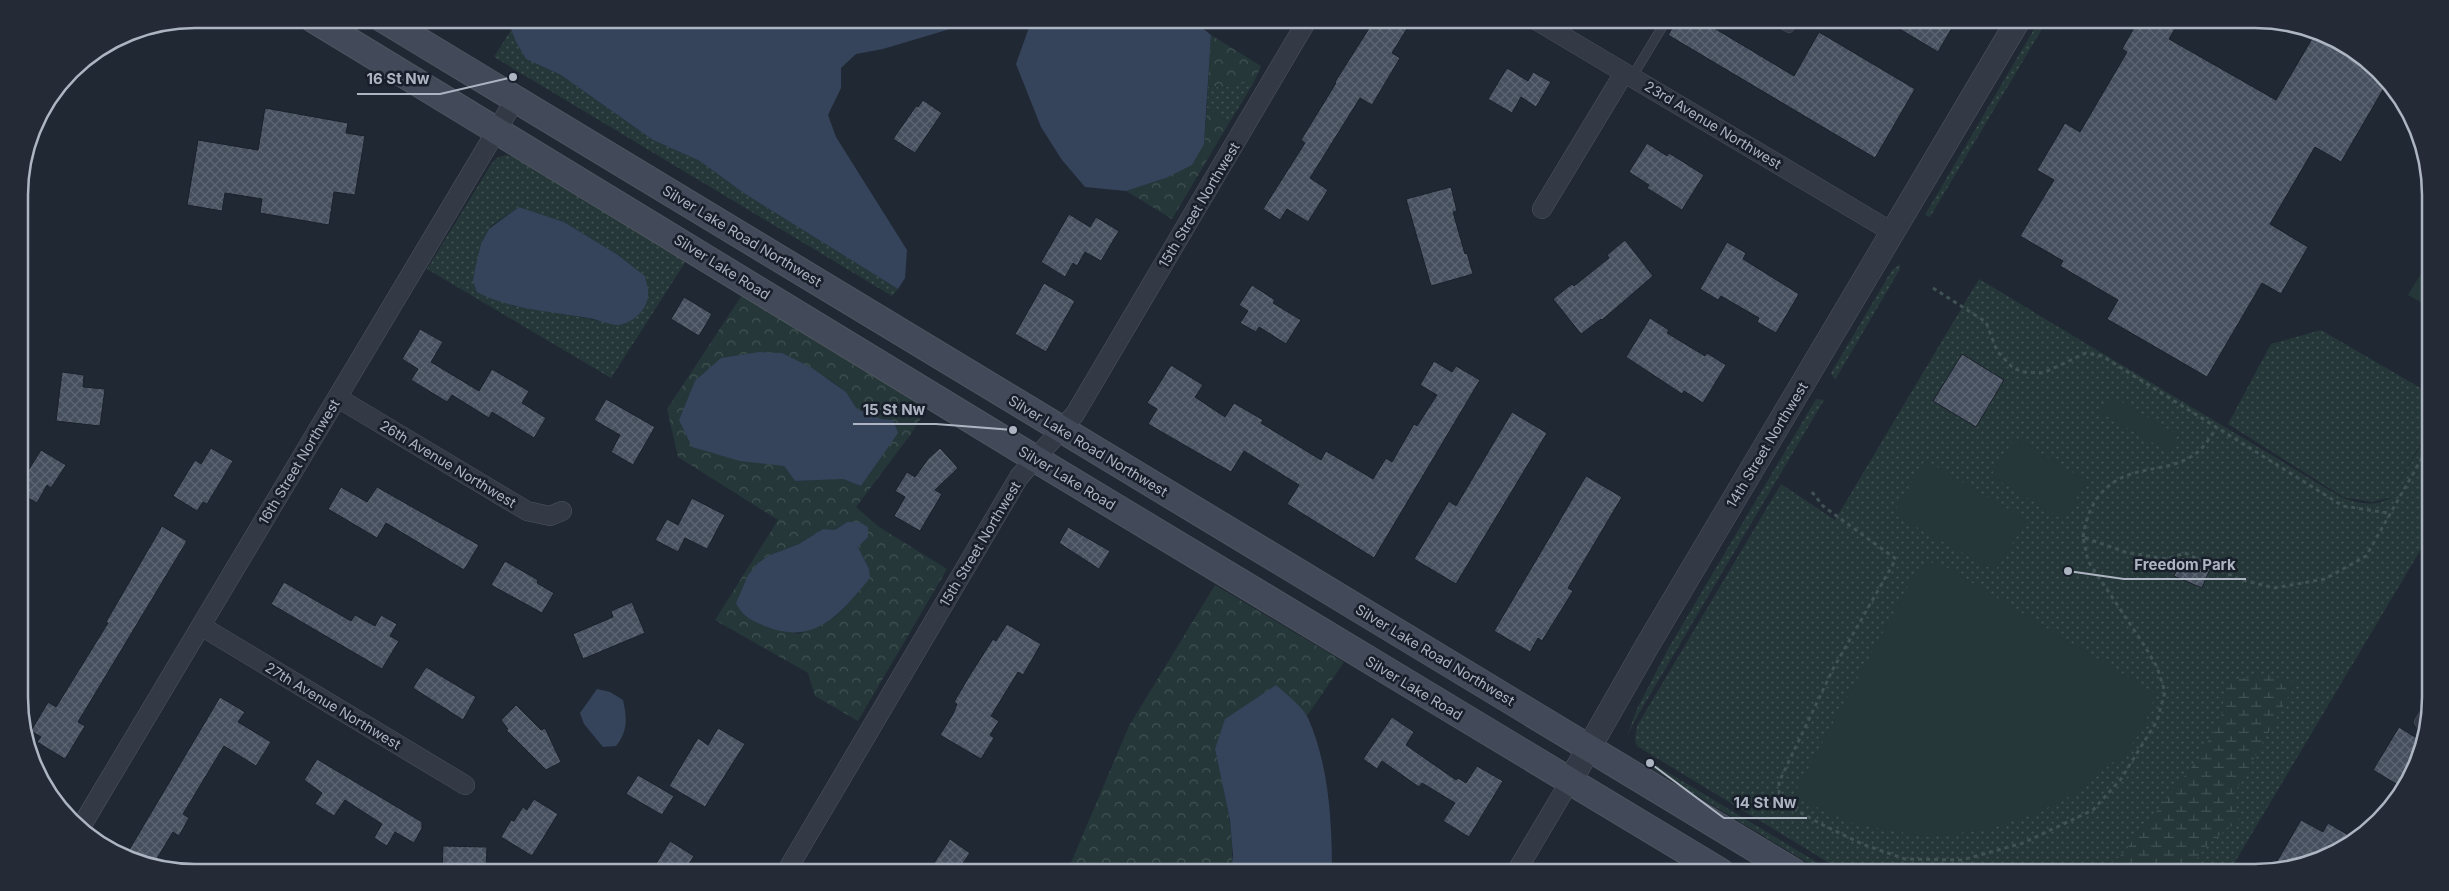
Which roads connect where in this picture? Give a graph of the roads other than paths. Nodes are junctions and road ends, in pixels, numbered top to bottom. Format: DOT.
graph roads {
  1 [pos="329,28"];
  2 [pos="398,28"];
  3 [pos="1303,28"];
  4 [pos="1549,28"];
  5 [pos="1661,28"];
  6 [pos="2013,28"];
  7 [pos="1628,75"];
  8 [pos="516,98"];
  9 [pos="497,129"];
  10 [pos="1542,209"];
  11 [pos="1892,232"];
  12 [pos="338,398"];
  13 [pos="1062,430"];
  14 [pos="1034,458"];
  15 [pos="562,511"];
  16 [pos="201,626"];
  17 [pos="1589,749"];
  18 [pos="1570,782"];
  19 [pos="465,785"];
  20 [pos="84,822"];
  21 [pos="1521,863"];
  22 [pos="1706,863"];
  23 [pos="1779,863"];
  24 [pos="791,864"];
  1 -- 9 [label="main road, Silver Lake Road"];
  2 -- 8 [label="main road, Silver Lake Road Northwest"];
  3 -- 13 [label="street, 15th Street Northwest"];
  4 -- 7 [label="street, 23rd Avenue Northwest"];
  5 -- 7 [label="lane"];
  6 -- 11 [label="street, 14th Street Northwest"];
  7 -- 10 [label="street"];
  7 -- 11 [label="street, 23rd Avenue Northwest"];
  8 -- 9 [label="street, 16th Street Northwest"];
  8 -- 13 [label="main road, Silver Lake Road Northwest"];
  9 -- 12 [label="street, 16th Street Northwest"];
  9 -- 14 [label="main road, Silver Lake Road"];
  11 -- 17 [label="street, 14th Street Northwest"];
  12 -- 15 [label="street, 26th Avenue Northwest"];
  12 -- 16 [label="street, 16th Street Northwest"];
  13 -- 14 [label="street, 15th Street Northwest"];
  13 -- 17 [label="main road, Silver Lake Road Northwest"];
  14 -- 18 [label="main road, Silver Lake Road"];
  14 -- 24 [label="street, 15th Street Northwest"];
  16 -- 19 [label="street, 27th Avenue Northwest"];
  16 -- 20 [label="street, 16th Street Northwest"];
  17 -- 18 [label="street, 14th Street Northwest"];
  17 -- 23 [label="main road, Silver Lake Road Northwest"];
  18 -- 21 [label="street, 14th Street Northwest"];
  18 -- 22 [label="main road, Silver Lake Road"];
}
